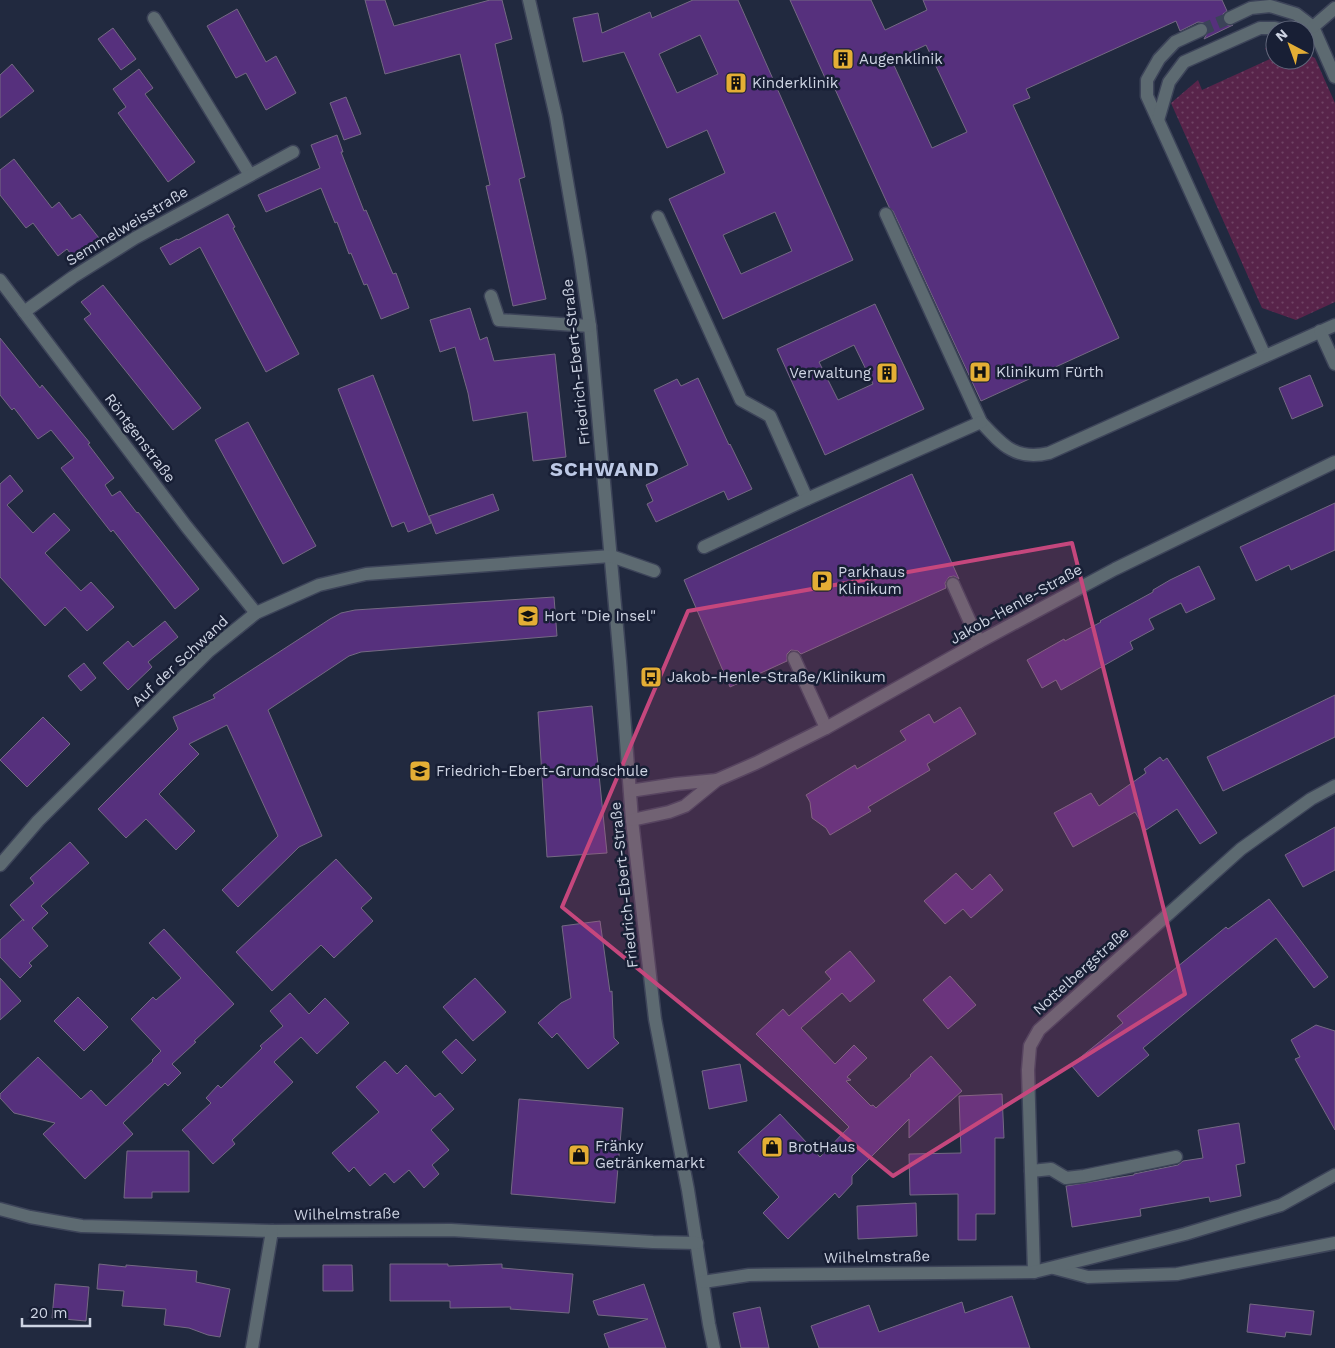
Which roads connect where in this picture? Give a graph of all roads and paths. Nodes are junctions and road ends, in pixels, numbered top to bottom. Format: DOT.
graph roads {
  1 [pos="529,0"];
  2 [pos="1335,8"];
  3 [pos="154,18"];
  4 [pos="1230,18"];
  5 [pos="1300,20"];
  6 [pos="1315,26"];
  7 [pos="1265,28"];
  8 [pos="1201,30"];
  9 [pos="1315,39"];
  10 [pos="1335,77"];
  11 [pos="1158,120"];
  12 [pos="292,152"];
  13 [pos="250,175"];
  14 [pos="886,214"];
  15 [pos="658,218"];
  16 [pos="0,280"];
  17 [pos="491,296"];
  18 [pos="24,312"];
  19 [pos="1335,325"];
  20 [pos="590,326"];
  21 [pos="1320,331"];
  22 [pos="1265,356"];
  23 [pos="1335,364"];
  24 [pos="981,422"];
  25 [pos="1335,462"];
  26 [pos="806,499"];
  27 [pos="704,547"];
  28 [pos="611,556"];
  29 [pos="654,571"];
  30 [pos="953,584"];
  31 [pos="256,613"];
  32 [pos="979,642"];
  33 [pos="794,658"];
  34 [pos="826,728"];
  35 [pos="717,780"];
  36 [pos="1335,786"];
  37 [pos="630,791"];
  38 [pos="632,820"];
  39 [pos="0,865"];
  40 [pos="1176,1157"];
  41 [pos="1031,1171"];
  42 [pos="1335,1175"];
  43 [pos="0,1209"];
  44 [pos="272,1232"];
  45 [pos="696,1243"];
  46 [pos="1335,1243"];
  47 [pos="1051,1267"];
  48 [pos="1034,1272"];
  49 [pos="703,1282"];
  50 [pos="252,1348"];
  51 [pos="714,1348"];
  1 -- 20 [label="street, Friedrich-Ebert-Straße"];
  2 -- 6 [label="street"];
  3 -- 13 [label="street"];
  4 -- 5 [label="street"];
  7 -- 11 [label="street"];
  8 -- 11 [label="street"];
  9 -- 10 [label="street"];
  11 -- 22 [label="street"];
  12 -- 13 [label="street, Semmelweisstraße"];
  13 -- 18 [label="street, Semmelweisstraße"];
  14 -- 24 [label="street"];
  15 -- 26 [label="street"];
  16 -- 18 [label="street, Röntgenstraße"];
  17 -- 20 [label="street"];
  18 -- 31 [label="street, Röntgenstraße"];
  19 -- 21 [label="street"];
  20 -- 28 [label="street, Friedrich-Ebert-Straße"];
  21 -- 22 [label="street"];
  21 -- 23 [label="street"];
  22 -- 24 [label="street"];
  24 -- 26 [label="street"];
  25 -- 32 [label="street, Jakob-Henle-Straße"];
  26 -- 27 [label="street"];
  28 -- 29 [label="street"];
  28 -- 31 [label="street, Auf der Schwand"];
  28 -- 37 [label="street, Friedrich-Ebert-Straße"];
  30 -- 32 [label="street"];
  31 -- 39 [label="street, Auf der Schwand"];
  32 -- 34 [label="street, Jakob-Henle-Straße"];
  33 -- 34 [label="street"];
  34 -- 35 [label="street, Jakob-Henle-Straße"];
  35 -- 37 [label="street, Jakob-Henle-Straße"];
  35 -- 38 [label="street, Jakob-Henle-Straße"];
  36 -- 41 [label="street, Nottelbergstraße"];
  37 -- 38 [label="street, Friedrich-Ebert-Straße"];
  38 -- 45 [label="street, Friedrich-Ebert-Straße"];
  40 -- 41 [label="street"];
  41 -- 48 [label="street, Nottelbergstraße"];
  42 -- 47 [label="street, Wilhelmstraße"];
  43 -- 44 [label="street, Wilhelmstraße"];
  44 -- 45 [label="street, Wilhelmstraße"];
  44 -- 50 [label="street"];
  45 -- 49 [label="street, Friedrich-Ebert-Straße"];
  46 -- 47 [label="street"];
  47 -- 48 [label="street, Wilhelmstraße"];
  48 -- 49 [label="street, Wilhelmstraße"];
  49 -- 51 [label="street, Friedrich-Ebert-Straße"];
}
